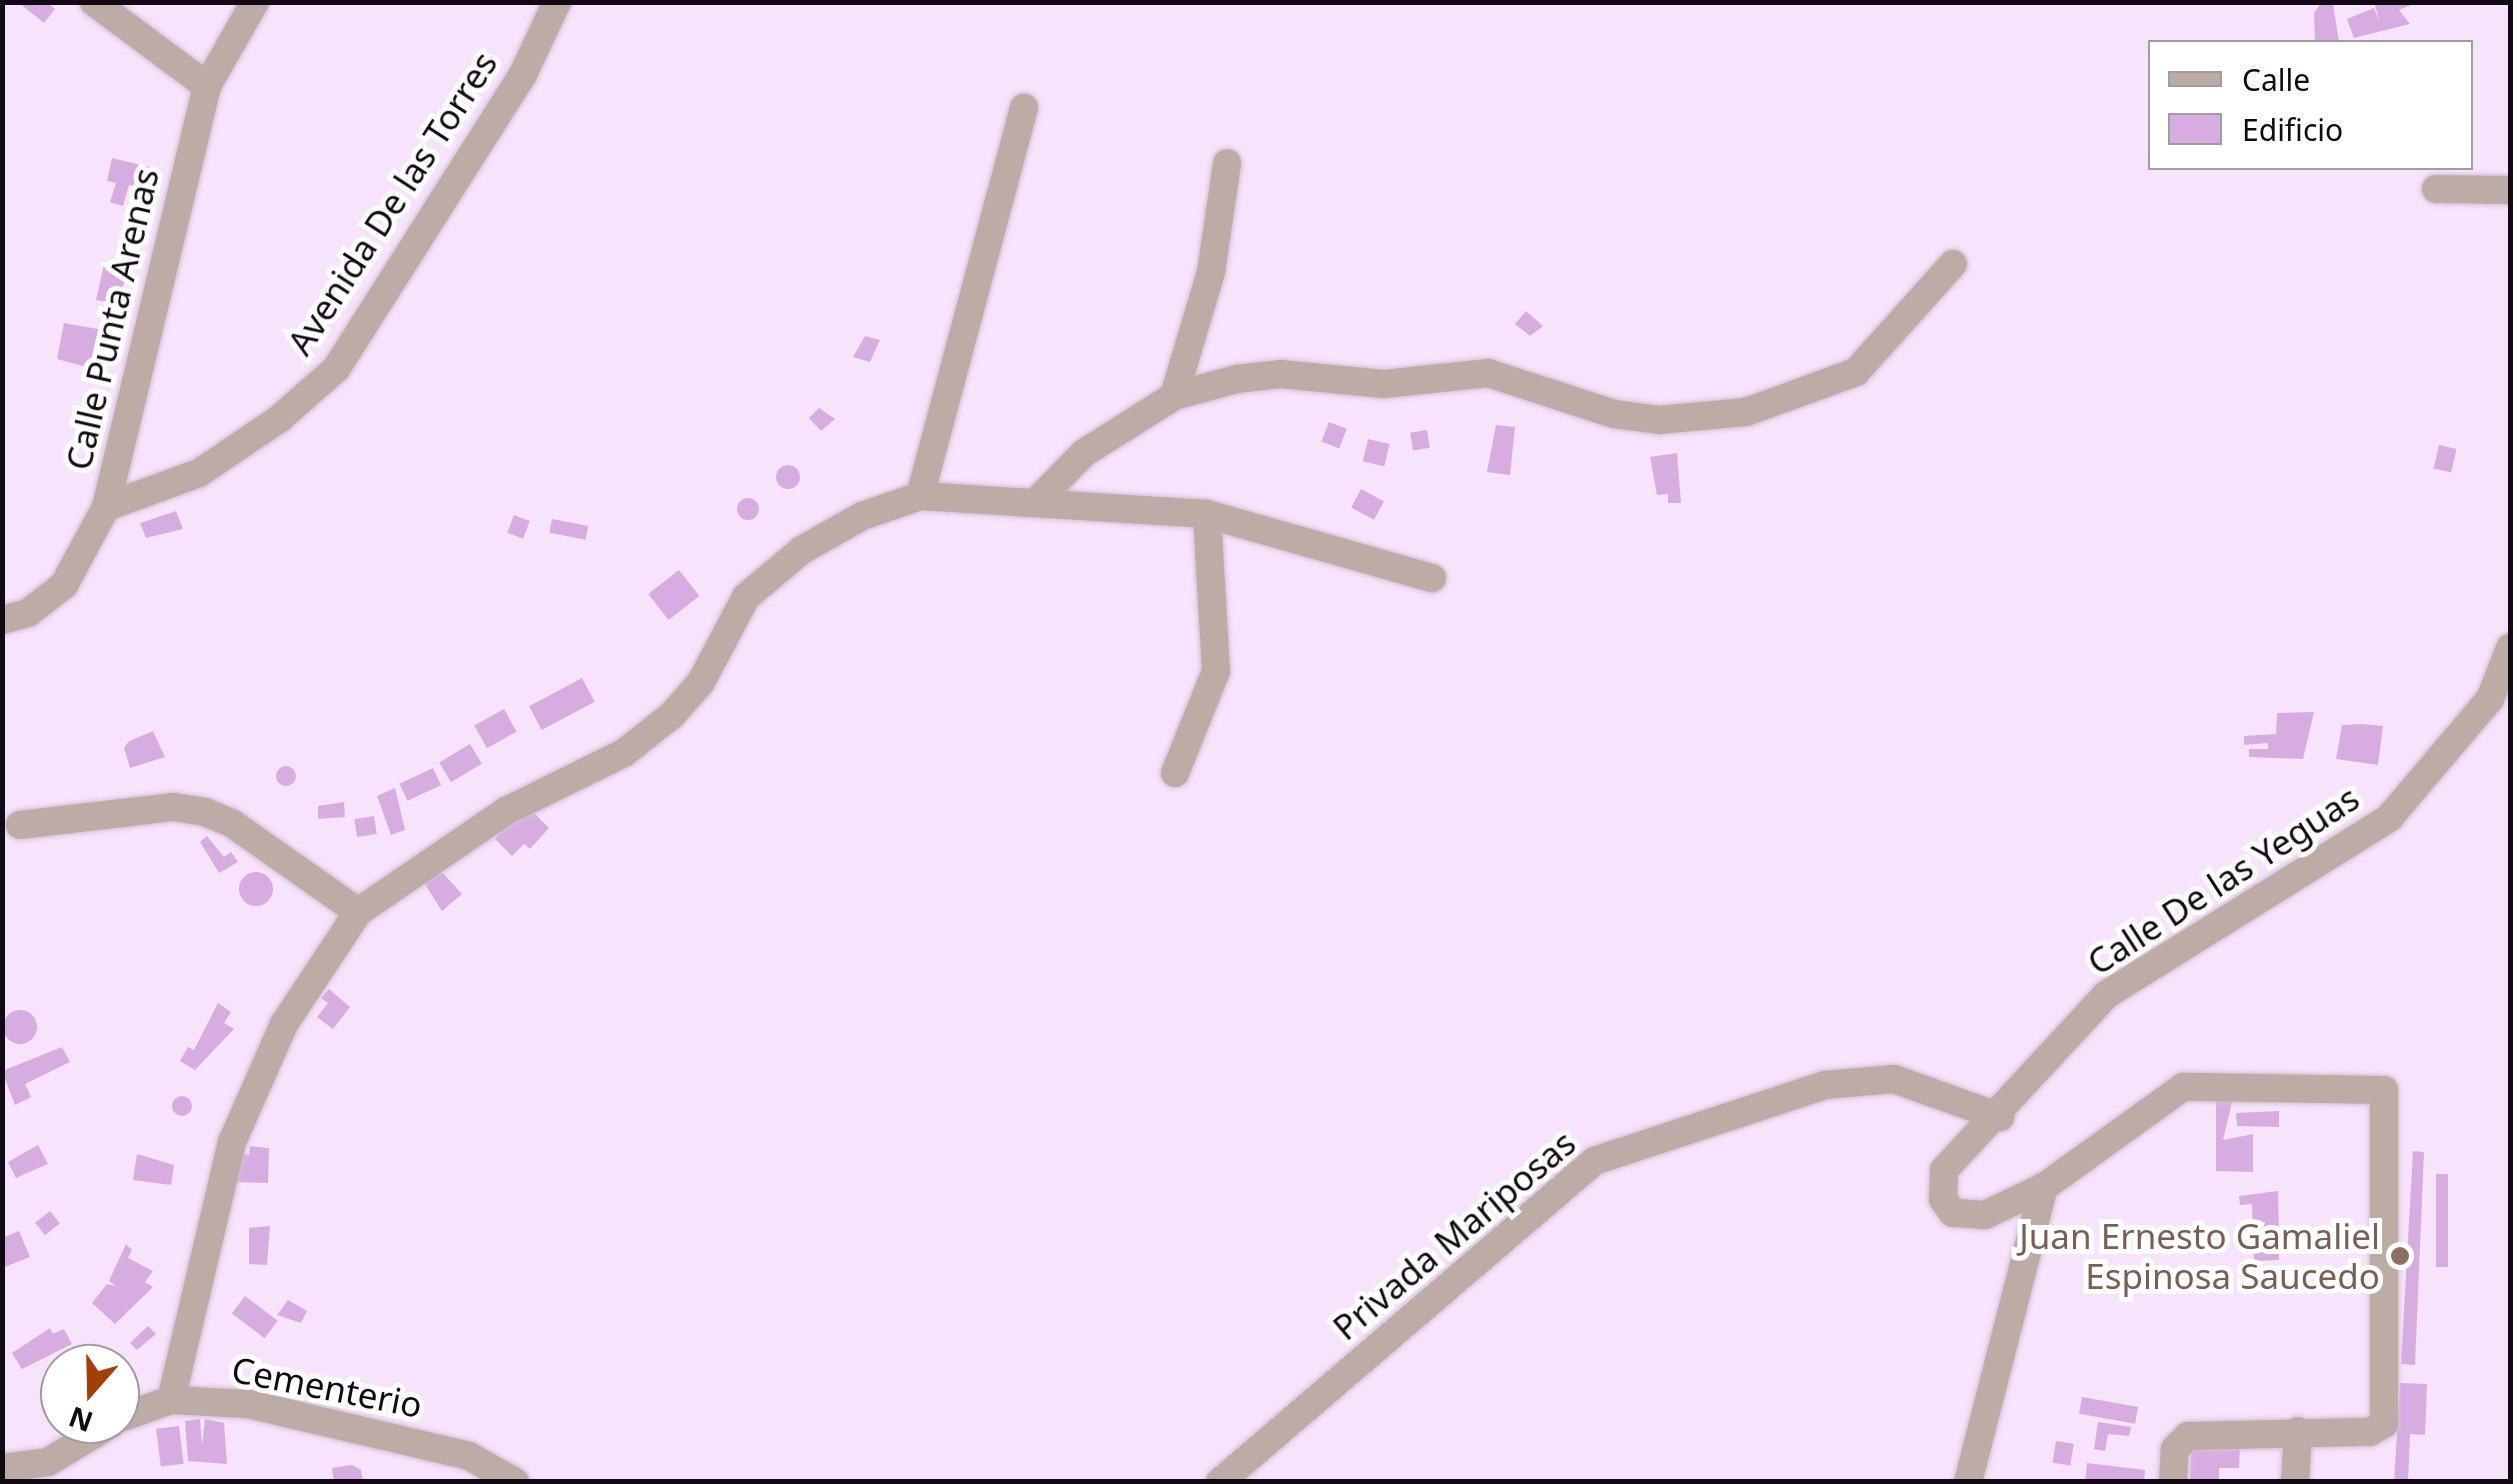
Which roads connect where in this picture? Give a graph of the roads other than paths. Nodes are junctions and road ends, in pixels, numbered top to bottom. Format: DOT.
graph roads {
  1 [pos="94,2"];
  2 [pos="255,2"];
  3 [pos="557,2"];
  4 [pos="207,86"];
  5 [pos="1024,108"];
  6 [pos="1226,164"];
  7 [pos="2436,189"];
  8 [pos="2510,190"];
  9 [pos="1954,264"];
  10 [pos="1174,396"];
  11 [pos="920,496"];
  12 [pos="1035,503"];
  13 [pos="106,507"];
  14 [pos="1207,514"];
  15 [pos="1432,578"];
  16 [pos="2,620"];
  17 [pos="2510,648"];
  18 [pos="1174,773"];
  19 [pos="20,825"];
  20 [pos="358,912"];
  21 [pos="2000,1118"];
  22 [pos="2044,1188"];
  23 [pos="170,1400"];
  24 [pos="140,1411"];
  25 [pos="2298,1432"];
  26 [pos="78,1444"];
  27 [pos="2,1468"];
  28 [pos="515,1482"];
  29 [pos="1220,1482"];
  30 [pos="1968,1482"];
  31 [pos="2172,1482"];
  32 [pos="2296,1482"];
  1 -- 4 [label="street"];
  2 -- 4 [label="street, Calle Punta Arenas"];
  3 -- 13 [label="street, Avenida De las Torres"];
  4 -- 13 [label="street, Calle Punta Arenas"];
  5 -- 11 [label="street"];
  6 -- 10 [label="street"];
  7 -- 8 [label="street"];
  9 -- 10 [label="street"];
  10 -- 12 [label="street"];
  11 -- 12 [label="street"];
  11 -- 20 [label="street"];
  12 -- 14 [label="street"];
  13 -- 16 [label="street, Calle Punta Arenas"];
  14 -- 15 [label="street"];
  14 -- 18 [label="street"];
  17 -- 21 [label="street, Calle De las Yeguas"];
  19 -- 20 [label="street"];
  20 -- 23 [label="street"];
  21 -- 22 [label="street, Calle De las Yeguas"];
  21 -- 29 [label="street, Privada Mariposas"];
  22 -- 25 [label="street"];
  22 -- 30 [label="street"];
  23 -- 24 [label="street, Cementerio"];
  23 -- 28 [label="street, Cementerio"];
  25 -- 31 [label="street"];
  25 -- 32 [label="street"];
  26 -- 27 [label="street"];
}
